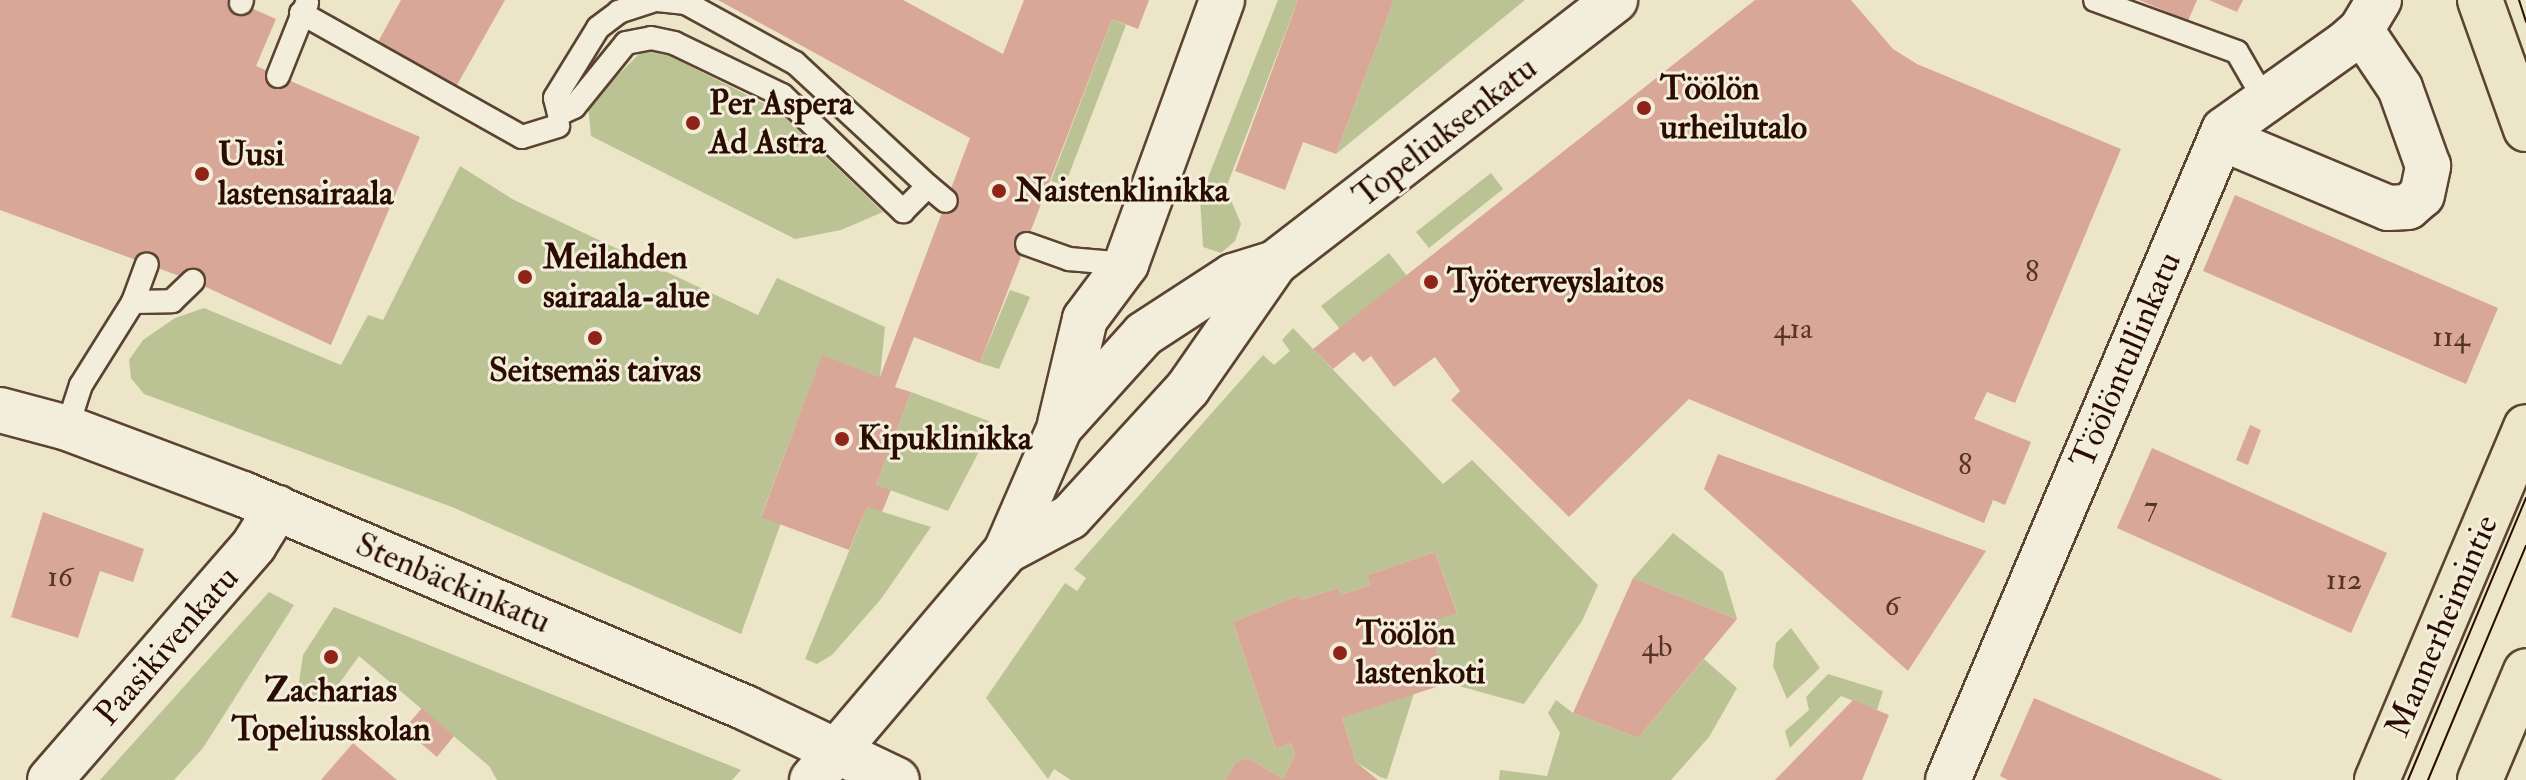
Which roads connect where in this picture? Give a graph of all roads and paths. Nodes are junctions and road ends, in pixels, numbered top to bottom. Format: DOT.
graph roads {
  1 [pos="1222,0"];
  2 [pos="1615,0"];
  3 [pos="2095,0"];
  4 [pos="2480,0"];
  5 [pos="305,7"];
  6 [pos="2370,15"];
  7 [pos="278,76"];
  8 [pos="2264,99"];
  9 [pos="558,126"];
  10 [pos="2526,129"];
  11 [pos="2221,138"];
  12 [pos="928,186"];
  13 [pos="946,201"];
  14 [pos="1027,244"];
  15 [pos="1275,263"];
  16 [pos="147,264"];
  17 [pos="1126,264"];
  18 [pos="193,281"];
  19 [pos="133,302"];
  20 [pos="1144,334"];
  21 [pos="0,410"];
  22 [pos="1060,427"];
  23 [pos="1147,427"];
  24 [pos="2526,427"];
  25 [pos="67,428"];
  26 [pos="277,508"];
  27 [pos="1006,551"];
  28 [pos="2526,671"];
  29 [pos="824,766"];
  30 [pos="50,780"];
  31 [pos="897,780"];
  32 [pos="1948,780"];
  33 [pos="2377,780"];
  34 [pos="2480,780"];
  1 -- 17 [label="street"];
  2 -- 15 [label="street, Topeliuksenkatu"];
  3 -- 8 [label="lane"];
  4 -- 10 [label="main road"];
  5 -- 7 [label="lane"];
  5 -- 9 [label="lane"];
  6 -- 8 [label="street, Töölöntullinkatu"];
  6 -- 11 [label="street"];
  8 -- 11 [label="street, Töölöntullinkatu"];
  11 -- 32 [label="street, Töölöntullinkatu"];
  12 -- 12 [label="lane"];
  12 -- 13 [label="lane"];
  14 -- 17 [label="lane"];
  15 -- 20 [label="street, Topeliuksenkatu"];
  15 -- 23 [label="street, Topeliuksenkatu"];
  16 -- 19 [label="lane"];
  17 -- 20 [label="street"];
  17 -- 22 [label="street"];
  18 -- 19 [label="lane"];
  19 -- 25 [label="lane"];
  20 -- 22 [label="street, Topeliuksenkatu"];
  20 -- 23 [label="street"];
  21 -- 25 [label="street, Stenbäckinkatu"];
  22 -- 27 [label="street, Topeliuksenkatu"];
  23 -- 27 [label="street, Topeliuksenkatu"];
  24 -- 33 [label="main road, Mannerheimintie"];
  25 -- 26 [label="street, Stenbäckinkatu"];
  26 -- 29 [label="street, Stenbäckinkatu"];
  26 -- 30 [label="street, Paasikivenkatu"];
  27 -- 29 [label="street, Topeliuksenkatu"];
  28 -- 34 [label="main road"];
  29 -- 31 [label="street, Stenbäckinkatu"];
}
